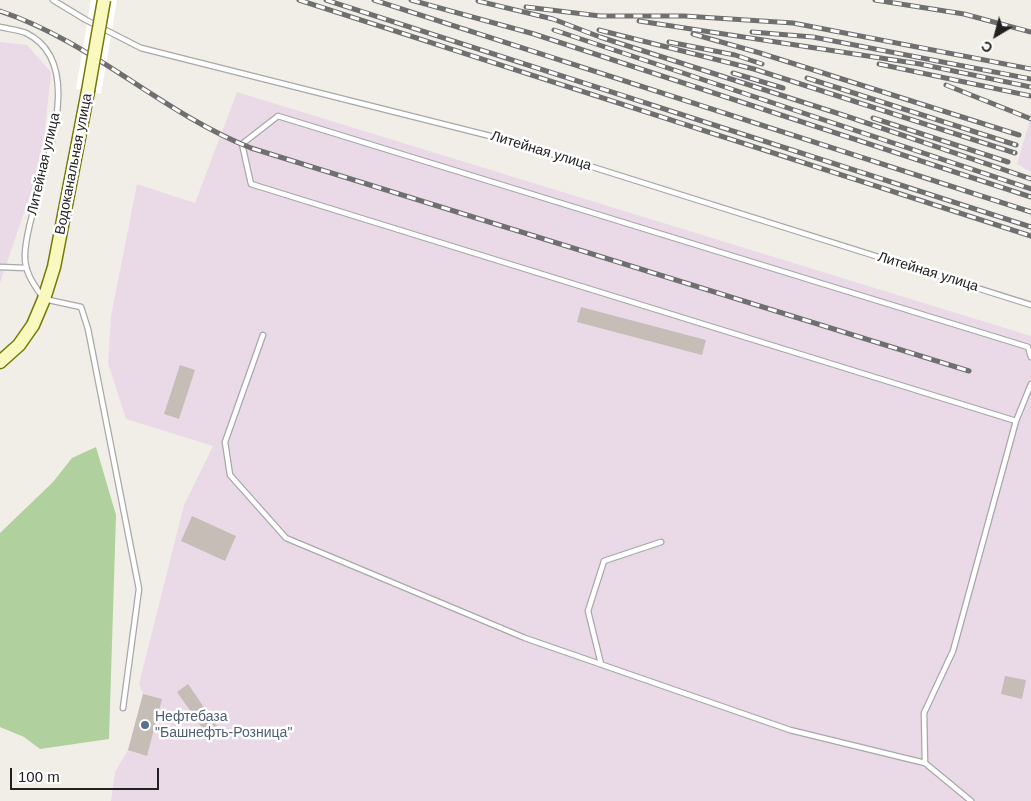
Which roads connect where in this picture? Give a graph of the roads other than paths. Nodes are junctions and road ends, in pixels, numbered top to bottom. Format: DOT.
graph roads {
  1 [pos="53,0"];
  2 [pos="104,0"];
  3 [pos="0,28"];
  4 [pos="0,267"];
  5 [pos="26,268"];
  6 [pos="44,299"];
  7 [pos="1031,305"];
  8 [pos="263,335"];
  9 [pos="1031,357"];
  10 [pos="0,362"];
  11 [pos="1031,384"];
  12 [pos="1016,421"];
  13 [pos="661,542"];
  14 [pos="601,664"];
  15 [pos="123,708"];
  16 [pos="925,763"];
  17 [pos="971,801"];
  1 -- 7 [label="lane, Литейная улица"];
  2 -- 6 [label="main road, Водоканальная улица, bridge"];
  3 -- 5 [label="lane, Литейная улица"];
  4 -- 5 [label="lane"];
  5 -- 6 [label="lane"];
  6 -- 10 [label="main road, Водоканальная улица"];
  6 -- 15 [label="lane"];
  8 -- 14 [label="lane"];
  9 -- 12 [label="lane"];
  11 -- 12 [label="lane"];
  12 -- 16 [label="lane"];
  13 -- 14 [label="lane"];
  14 -- 16 [label="lane"];
  16 -- 17 [label="lane"];
}
